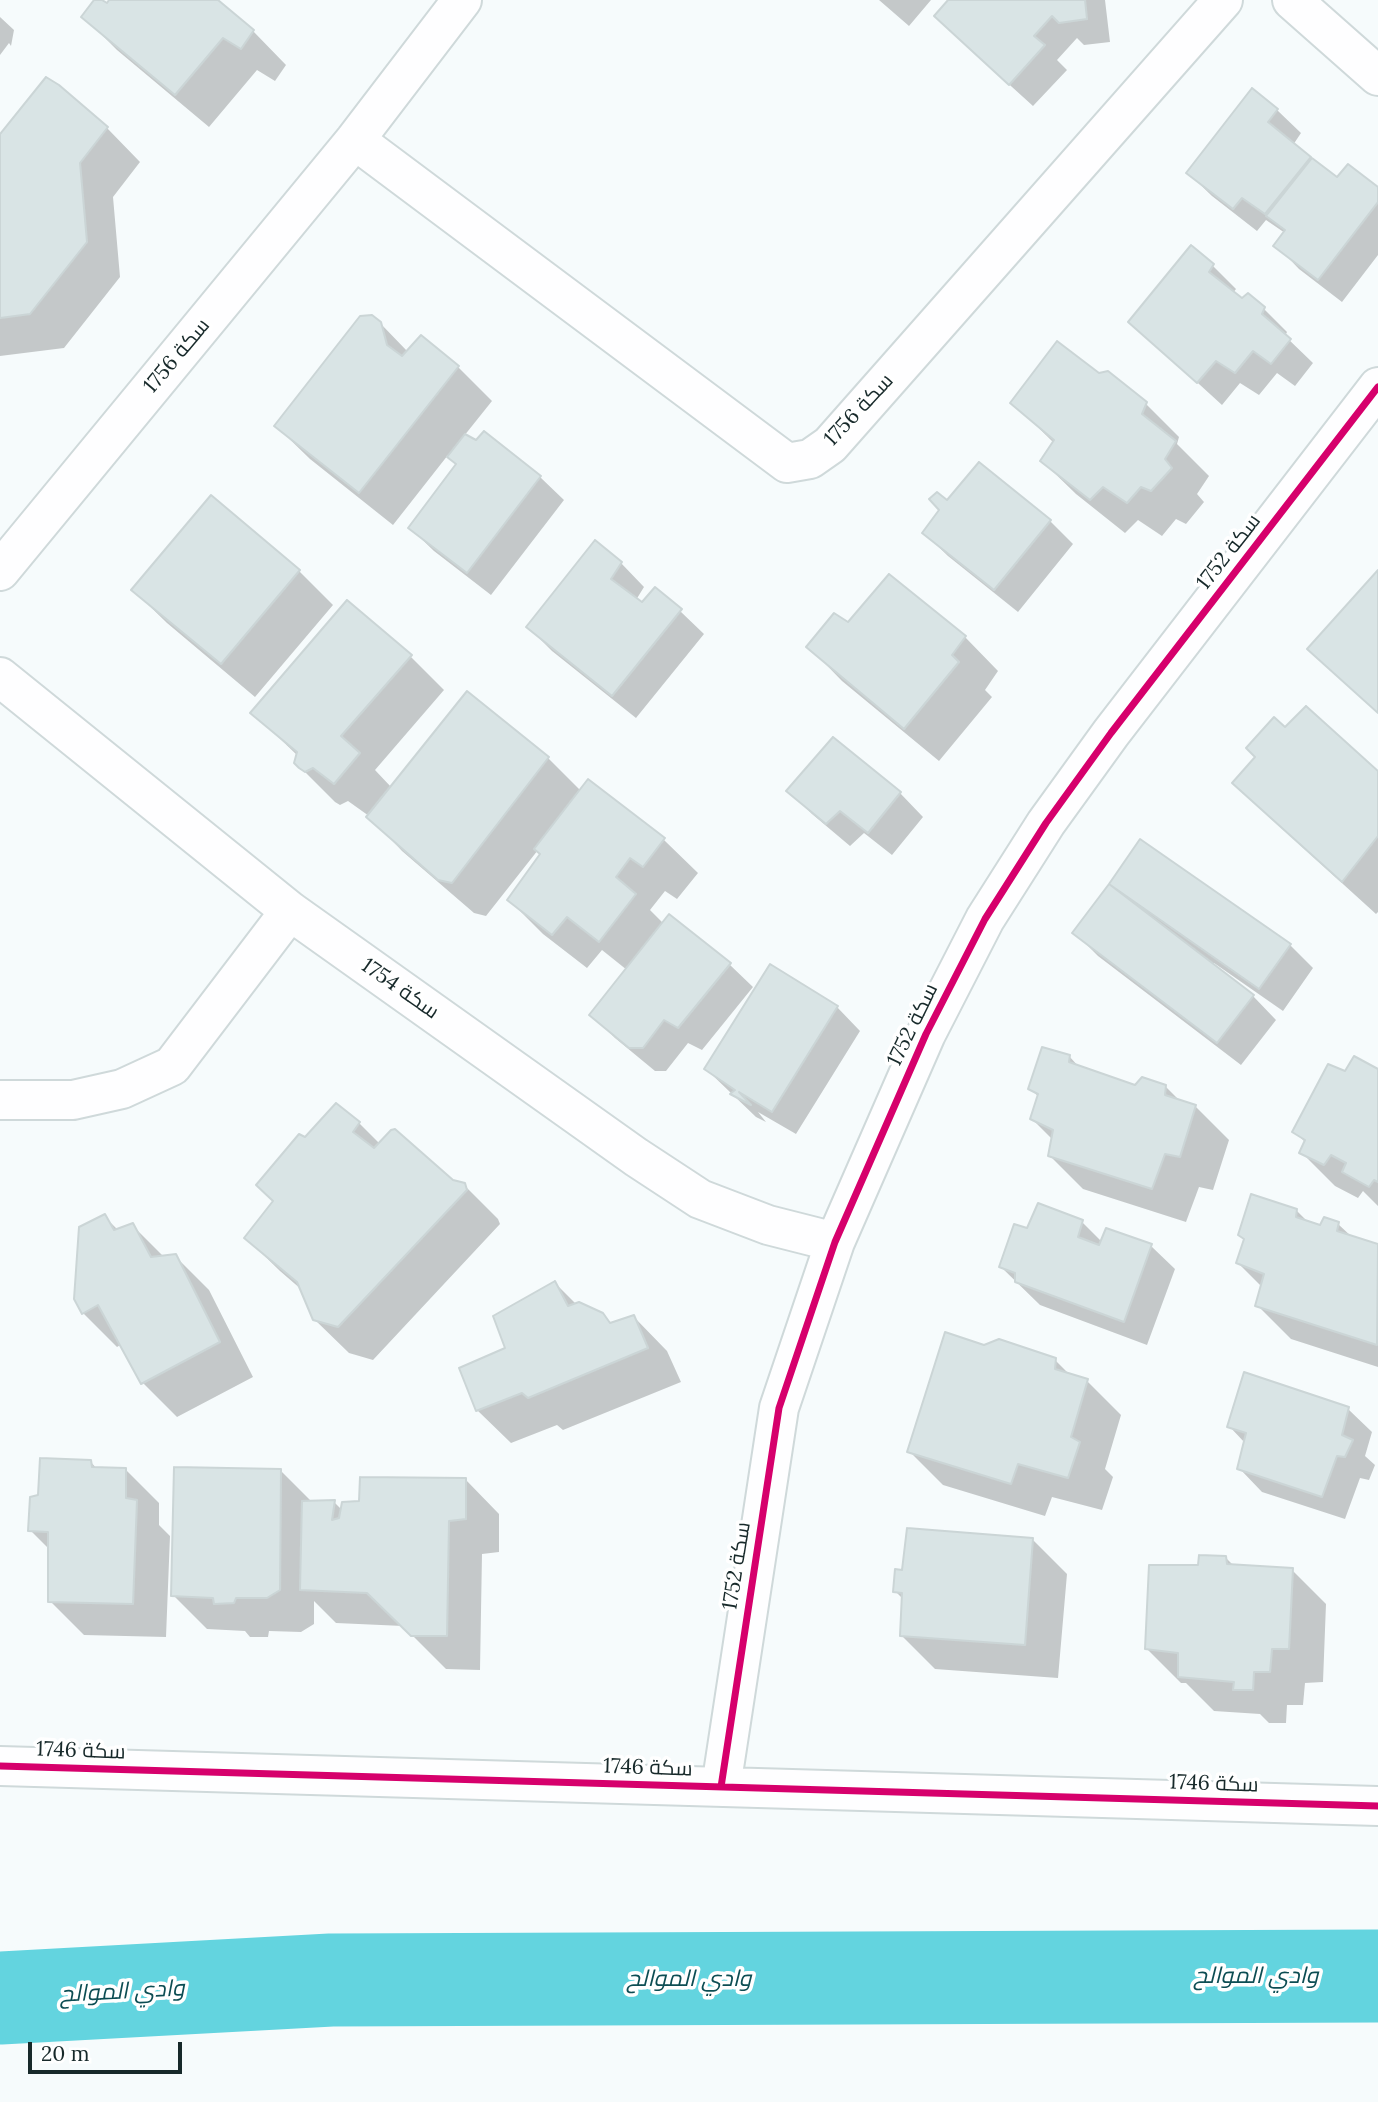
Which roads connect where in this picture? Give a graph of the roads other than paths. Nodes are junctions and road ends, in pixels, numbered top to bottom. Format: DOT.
graph roads {
  1 [pos="462,0"];
  2 [pos="1223,0"];
  3 [pos="1292,0"];
  4 [pos="1378,76"];
  5 [pos="355,140"];
  6 [pos="1378,387"];
  7 [pos="0,571"];
  8 [pos="0,677"];
  9 [pos="290,911"];
  10 [pos="0,1100"];
  11 [pos="835,1242"];
  12 [pos="0,1766"];
  13 [pos="721,1787"];
  14 [pos="1378,1806"];
  1 -- 5 [label="street, سكة 1756"];
  2 -- 5 [label="street, سكة 1756"];
  3 -- 4 [label="street"];
  5 -- 7 [label="street, سكة 1756"];
  6 -- 11 [label="street, سكة 1752"];
  8 -- 9 [label="street, سكة 1754"];
  9 -- 10 [label="street"];
  9 -- 11 [label="street, سكة 1754"];
  11 -- 13 [label="street, سكة 1752"];
  12 -- 13 [label="street, سكة 1746"];
  13 -- 14 [label="street, سكة 1746"];
}
